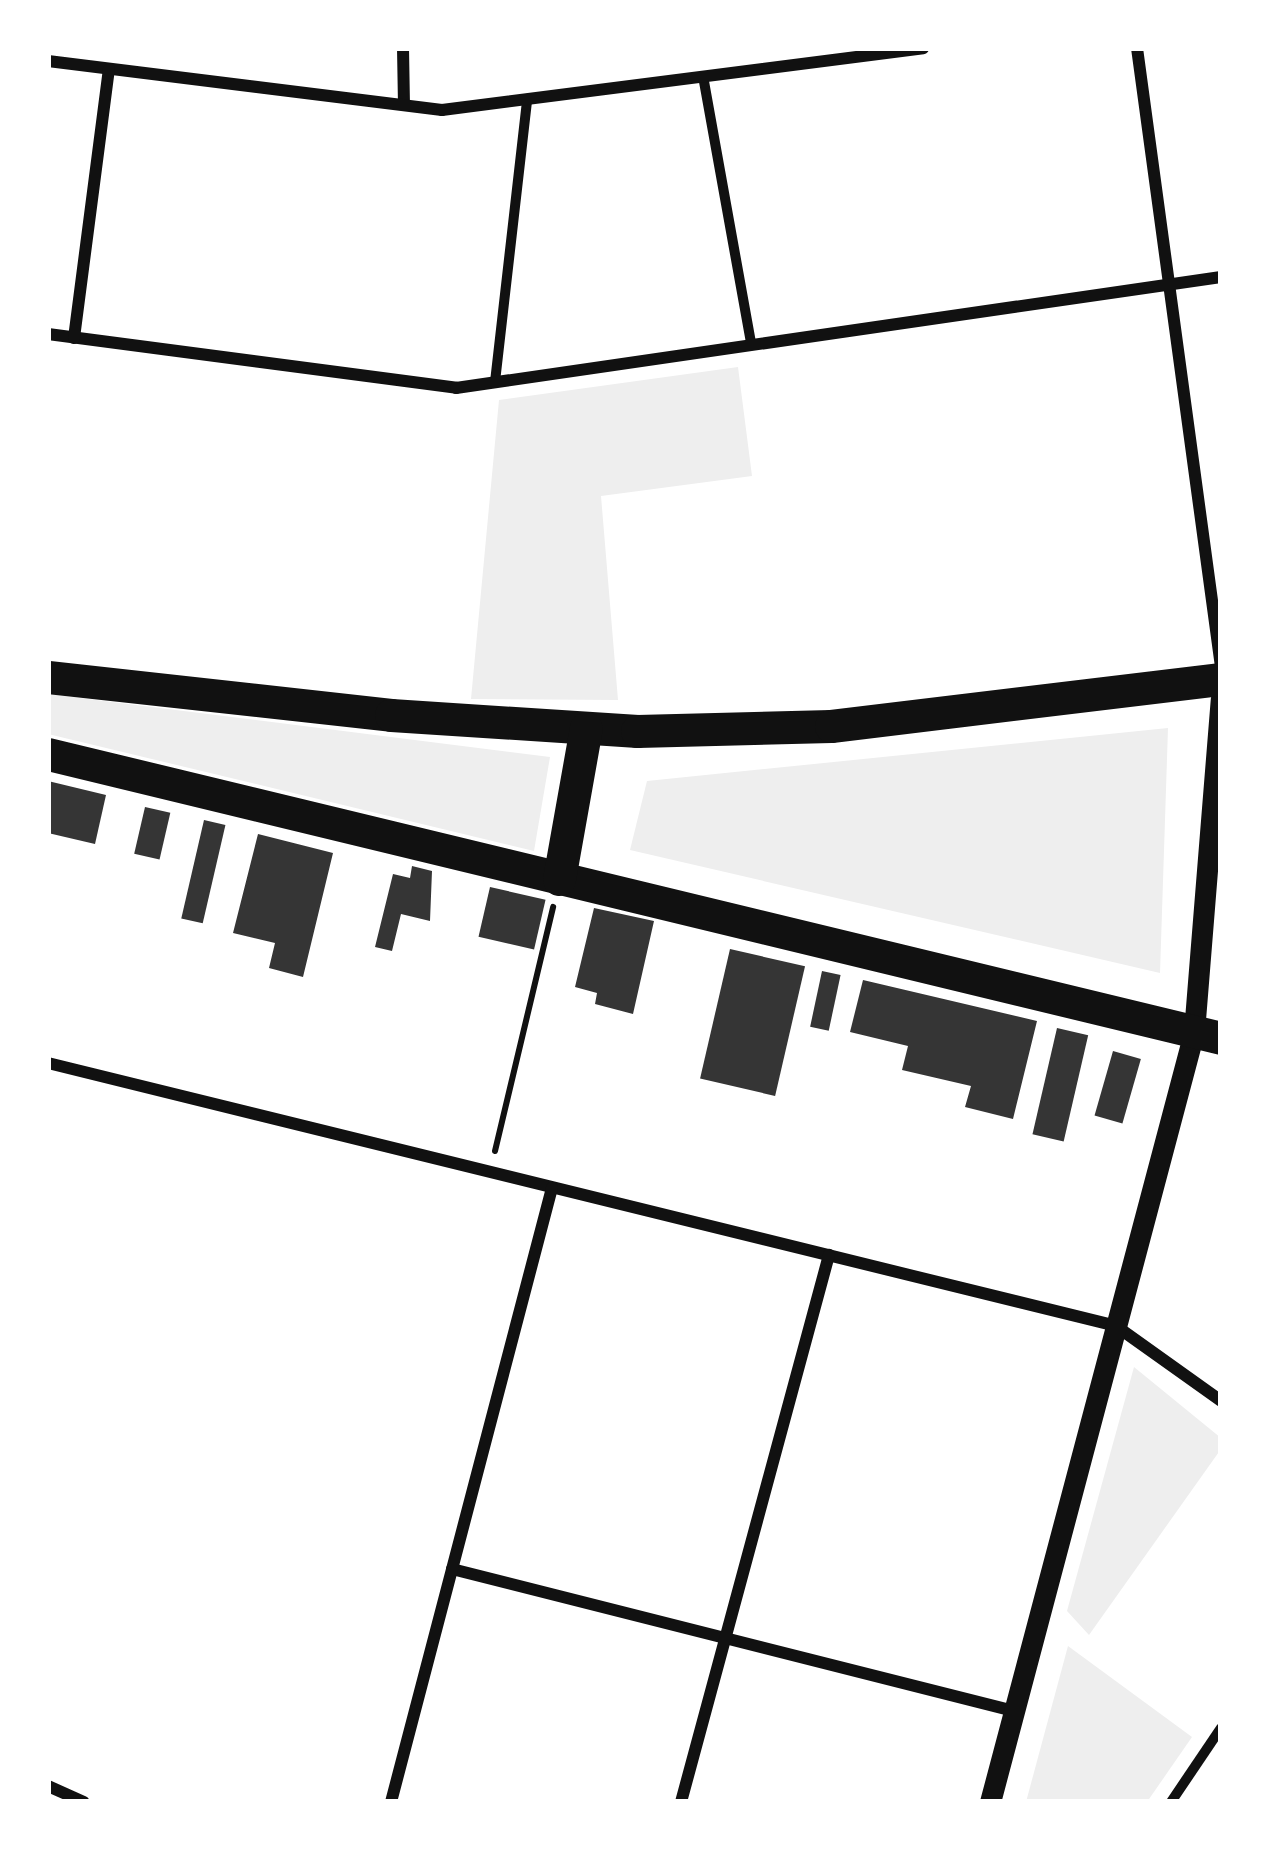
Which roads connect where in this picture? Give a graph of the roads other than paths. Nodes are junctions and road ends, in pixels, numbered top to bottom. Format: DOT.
graph roads {
  1 [pos="403,48"];
  2 [pos="923,48"];
  3 [pos="1137,48"];
  4 [pos="48,61"];
  5 [pos="109,68"];
  6 [pos="704,76"];
  7 [pos="527,99"];
  8 [pos="404,105"];
  9 [pos="1221,277"];
  10 [pos="1170,278"];
  11 [pos="48,334"];
  12 [pos="74,338"];
  13 [pos="751,342"];
  14 [pos="495,382"];
  15 [pos="1221,667"];
  16 [pos="48,677"];
  17 [pos="1221,680"];
  18 [pos="1221,698"];
  19 [pos="586,728"];
  20 [pos="48,754"];
  21 [pos="559,880"];
  22 [pos="1207,1035"];
  23 [pos="48,1063"];
  24 [pos="552,1187"];
  25 [pos="829,1255"];
  26 [pos="1116,1326"];
  27 [pos="1221,1401"];
  28 [pos="452,1569"];
  29 [pos="725,1638"];
  30 [pos="1014,1711"];
  31 [pos="1221,1728"];
  32 [pos="48,1786"];
  33 [pos="84,1802"];
  34 [pos="391,1802"];
  35 [pos="681,1802"];
  36 [pos="990,1802"];
  37 [pos="1172,1802"];
  1 -- 8 [label="street"];
  2 -- 6 [label="street"];
  3 -- 10 [label="street"];
  4 -- 5 [label="street"];
  5 -- 8 [label="street"];
  5 -- 12 [label="street"];
  6 -- 7 [label="street"];
  6 -- 13 [label="street"];
  7 -- 8 [label="street"];
  7 -- 14 [label="street"];
  9 -- 10 [label="street"];
  10 -- 13 [label="street"];
  10 -- 15 [label="street"];
  11 -- 12 [label="street"];
  12 -- 14 [label="street"];
  13 -- 14 [label="street"];
  16 -- 19 [label="highway"];
  17 -- 19 [label="highway"];
  18 -- 22 [label="street"];
  19 -- 21 [label="highway"];
  20 -- 21 [label="highway"];
  21 -- 22 [label="highway"];
  22 -- 26 [label="street"];
  23 -- 24 [label="street"];
  24 -- 25 [label="street"];
  24 -- 28 [label="street"];
  25 -- 26 [label="street"];
  25 -- 29 [label="street"];
  26 -- 27 [label="street"];
  26 -- 30 [label="street"];
  28 -- 29 [label="street"];
  28 -- 34 [label="street"];
  29 -- 30 [label="street"];
  29 -- 35 [label="street"];
  30 -- 36 [label="street"];
  31 -- 37 [label="street"];
  32 -- 33 [label="street"];
}
